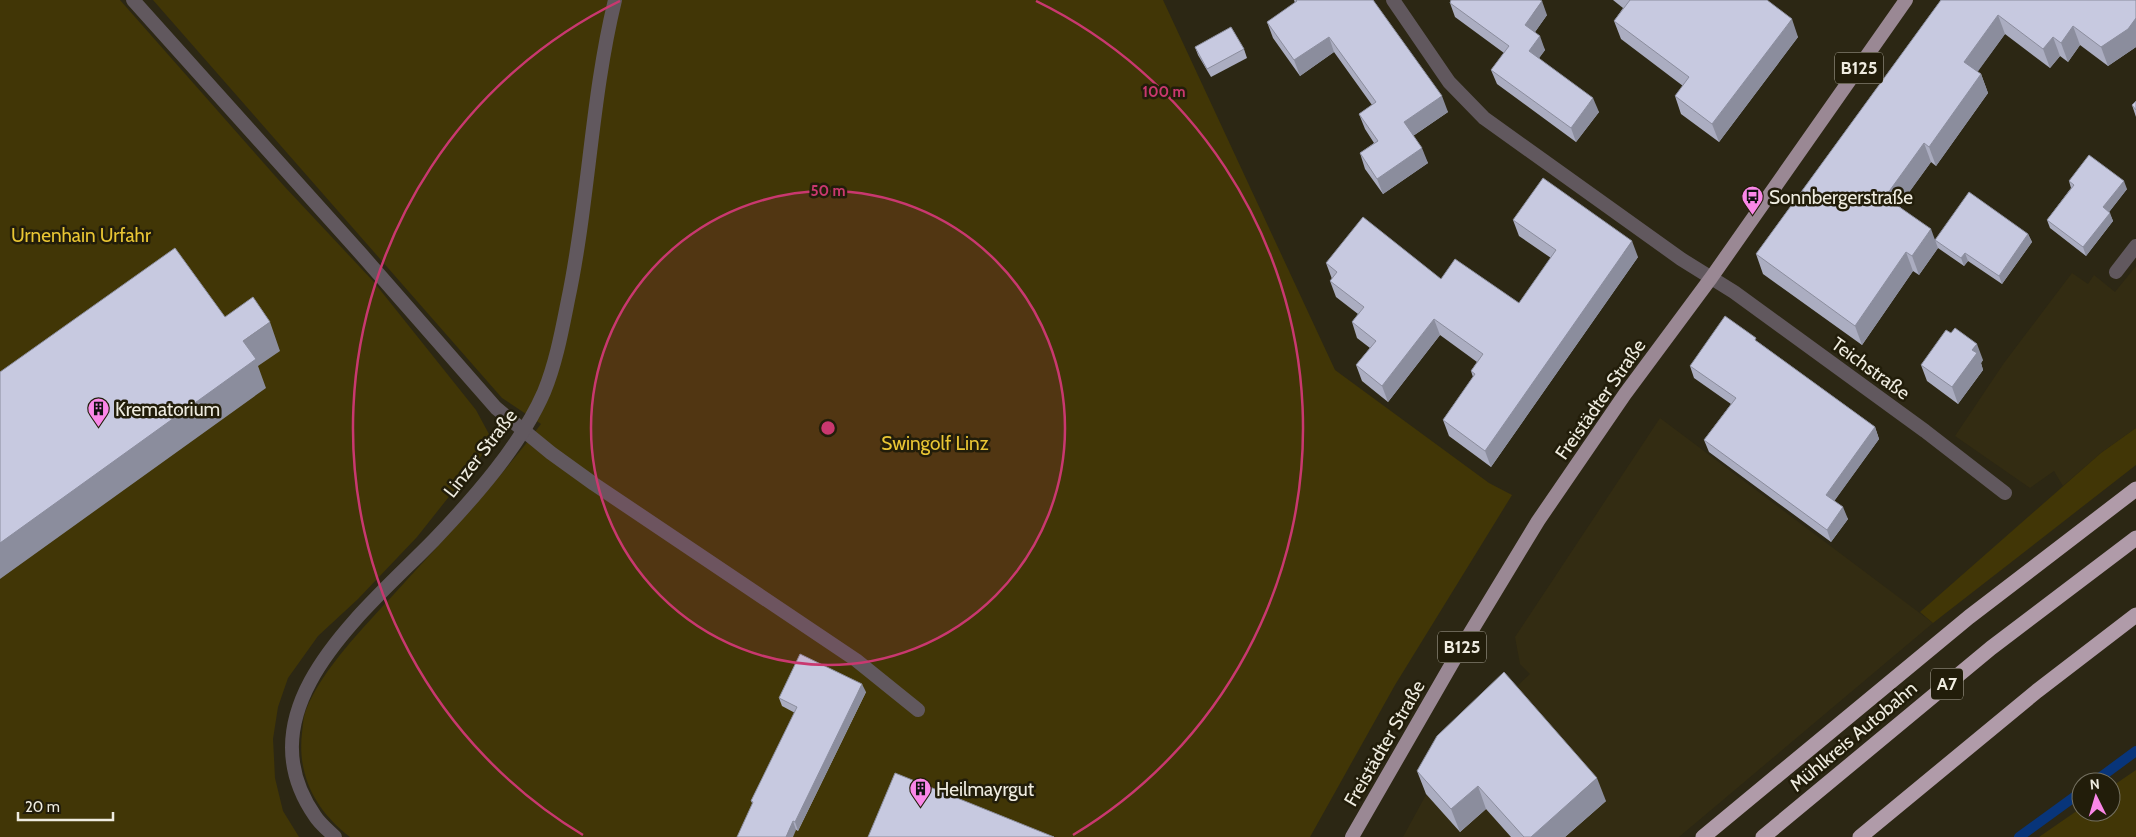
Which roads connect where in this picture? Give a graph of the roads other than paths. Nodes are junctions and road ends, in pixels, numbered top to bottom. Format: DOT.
graph roads {
  1 [pos="133,0"];
  2 [pos="615,0"];
  3 [pos="1393,0"];
  4 [pos="1906,0"];
  5 [pos="2136,246"];
  6 [pos="2116,272"];
  7 [pos="1711,278"];
  8 [pos="524,431"];
  9 [pos="2136,489"];
  10 [pos="2005,493"];
  11 [pos="2136,538"];
  12 [pos="2136,614"];
  13 [pos="918,710"];
  14 [pos="335,837"];
  15 [pos="1352,837"];
  16 [pos="1703,837"];
  17 [pos="1763,837"];
  18 [pos="1860,837"];
  1 -- 8 [label="street"];
  2 -- 8 [label="street, Linzer Straße"];
  3 -- 7 [label="street"];
  4 -- 7 [label="main road, Freistädter Straße / B125"];
  5 -- 6 [label="street"];
  7 -- 10 [label="street, Teichstraße"];
  7 -- 15 [label="main road, Freistädter Straße / B125"];
  8 -- 13 [label="street"];
  8 -- 14 [label="street, Linzer Straße"];
  9 -- 16 [label="highway"];
  11 -- 17 [label="highway, Mühlkreis Autobahn / A7"];
  12 -- 18 [label="highway"];
}
